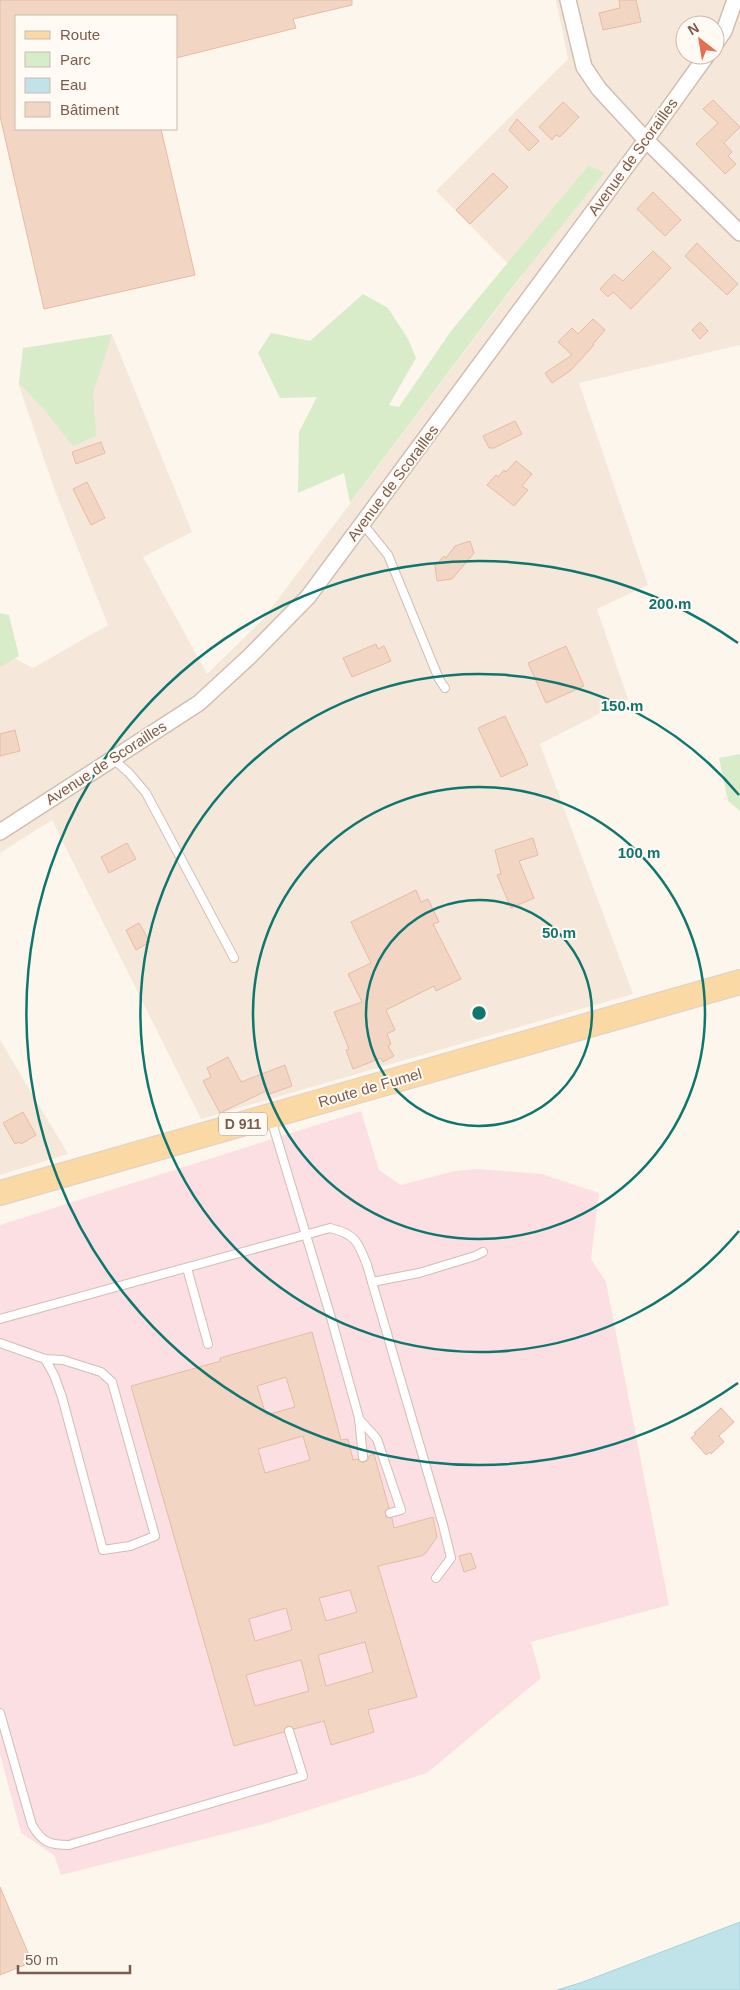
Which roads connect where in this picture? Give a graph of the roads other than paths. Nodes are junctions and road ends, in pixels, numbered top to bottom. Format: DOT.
graph roads {
  1 [pos="568,0"];
  2 [pos="735,0"];
  3 [pos="725,28"];
  4 [pos="700,65"];
  5 [pos="646,140"];
  6 [pos="740,234"];
  7 [pos="362,524"];
  8 [pos="445,688"];
  9 [pos="113,759"];
  10 [pos="0,832"];
  11 [pos="234,958"];
  12 [pos="738,987"];
  13 [pos="271,1117"];
  14 [pos="0,1193"];
  15 [pos="305,1234"];
  16 [pos="483,1252"];
  17 [pos="187,1268"];
  18 [pos="372,1282"];
  19 [pos="0,1319"];
  20 [pos="0,1343"];
  21 [pos="208,1344"];
  22 [pos="46,1359"];
  23 [pos="359,1418"];
  24 [pos="363,1457"];
  25 [pos="390,1513"];
  26 [pos="436,1578"];
  27 [pos="0,1713"];
  28 [pos="289,1731"];
  1 -- 5 [label="street"];
  2 -- 3 [label="street"];
  4 -- 5 [label="street, Avenue de Scorailles"];
  5 -- 6 [label="street"];
  5 -- 7 [label="street, Avenue de Scorailles"];
  7 -- 8 [label="lane"];
  7 -- 9 [label="street, Avenue de Scorailles"];
  9 -- 10 [label="street, Avenue de Scorailles"];
  9 -- 11 [label="lane"];
  12 -- 13 [label="main road, Route de Fumel / D 911"];
  13 -- 14 [label="main road, Route de Fumel / D 911"];
  13 -- 15 [label="lane"];
  15 -- 17 [label="lane"];
  15 -- 18 [label="lane"];
  15 -- 23 [label="lane"];
  16 -- 18 [label="lane"];
  17 -- 19 [label="lane"];
  17 -- 21 [label="lane"];
  18 -- 26 [label="lane"];
  20 -- 22 [label="lane"];
  22 -- 22 [label="lane"];
  23 -- 24 [label="lane"];
  23 -- 25 [label="lane"];
  27 -- 28 [label="lane"];
}
